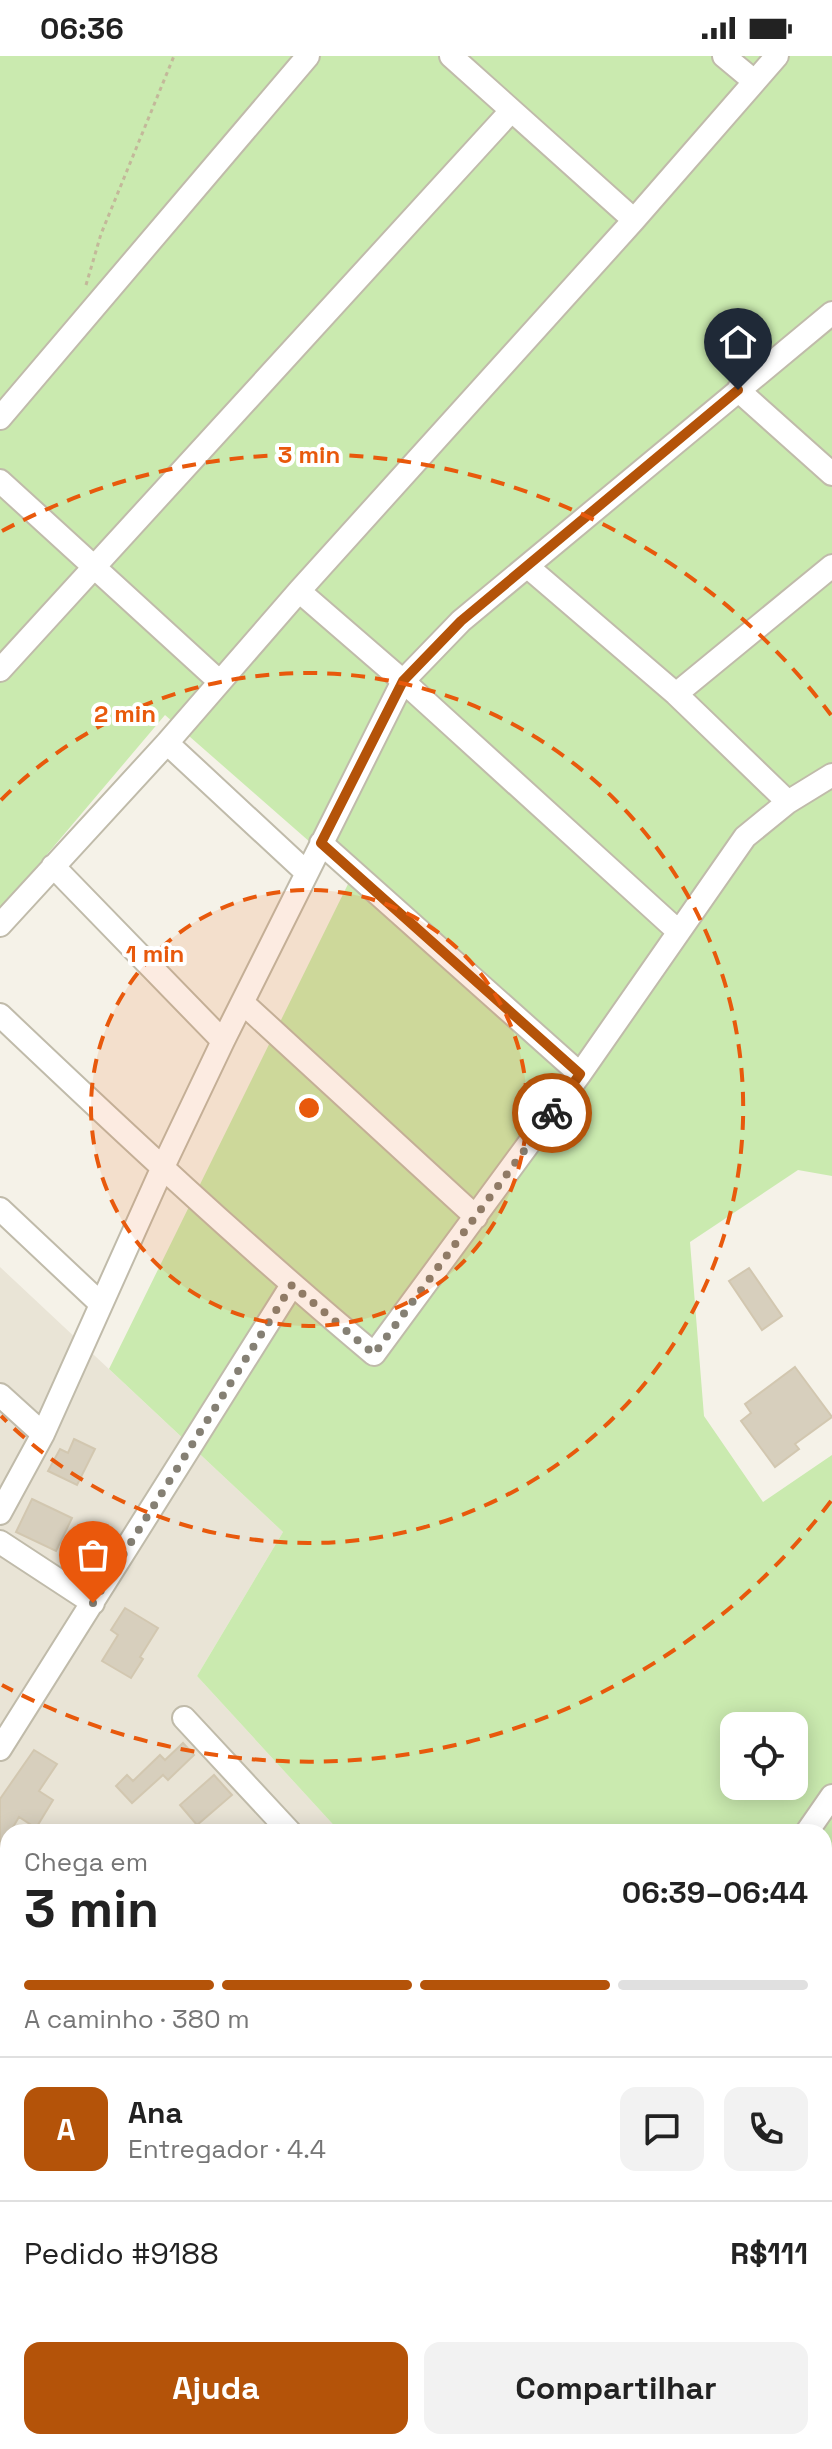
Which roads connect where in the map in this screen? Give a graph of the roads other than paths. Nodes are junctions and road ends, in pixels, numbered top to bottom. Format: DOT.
graph roads {
  1 [pos="308,56"];
  2 [pos="451,56"];
  3 [pos="724,56"];
  4 [pos="777,56"];
  5 [pos="754,81"];
  6 [pos="511,111"];
  7 [pos="634,220"];
  8 [pos="832,313"];
  9 [pos="738,390"];
  10 [pos="0,418"];
  11 [pos="832,474"];
  12 [pos="0,481"];
  13 [pos="832,566"];
  14 [pos="528,567"];
  15 [pos="92,568"];
  16 [pos="299,591"];
  17 [pos="0,670"];
  18 [pos="403,681"];
  19 [pos="220,682"];
  20 [pos="676,694"];
  21 [pos="167,743"];
  22 [pos="832,775"];
  23 [pos="788,802"];
  24 [pos="321,843"];
  25 [pos="53,866"];
  26 [pos="307,873"];
  27 [pos="0,925"];
  28 [pos="679,932"];
  29 [pos="243,1003"];
  30 [pos="0,1015"];
  31 [pos="223,1041"];
  32 [pos="580,1074"];
  33 [pos="162,1169"];
  34 [pos="0,1209"];
  35 [pos="476,1217"];
  36 [pos="292,1285"];
  37 [pos="101,1304"];
  38 [pos="0,1395"];
  39 [pos="43,1434"];
  40 [pos="0,1513"];
  41 [pos="0,1542"];
  42 [pos="93,1603"];
  43 [pos="184,1718"];
  44 [pos="0,1749"];
  45 [pos="832,1796"];
  46 [pos="276,1824"];
  47 [pos="813,1824"];
  1 -- 10 [label="street"];
  2 -- 6 [label="street"];
  3 -- 5 [label="street"];
  4 -- 5 [label="street"];
  5 -- 7 [label="street"];
  6 -- 7 [label="street"];
  6 -- 15 [label="street"];
  7 -- 16 [label="street"];
  8 -- 9 [label="street"];
  9 -- 11 [label="street"];
  9 -- 14 [label="street"];
  12 -- 15 [label="street"];
  13 -- 20 [label="street"];
  14 -- 18 [label="street"];
  14 -- 20 [label="street"];
  15 -- 17 [label="street"];
  15 -- 19 [label="street"];
  16 -- 18 [label="street"];
  16 -- 19 [label="street"];
  18 -- 24 [label="street"];
  18 -- 28 [label="street"];
  19 -- 21 [label="street"];
  20 -- 23 [label="street"];
  21 -- 25 [label="street"];
  21 -- 26 [label="street"];
  22 -- 23 [label="street"];
  23 -- 28 [label="street"];
  24 -- 26 [label="street"];
  24 -- 32 [label="street"];
  25 -- 27 [label="street"];
  25 -- 31 [label="street"];
  26 -- 29 [label="street"];
  28 -- 32 [label="street"];
  29 -- 31 [label="street"];
  29 -- 35 [label="street"];
  30 -- 33 [label="street"];
  31 -- 33 [label="street"];
  32 -- 35 [label="street"];
  33 -- 36 [label="street"];
  33 -- 37 [label="street"];
  34 -- 37 [label="street"];
  35 -- 36 [label="street"];
  36 -- 42 [label="street"];
  37 -- 39 [label="street"];
  38 -- 39 [label="street"];
  39 -- 40 [label="street"];
  41 -- 42 [label="street"];
  42 -- 44 [label="street"];
  43 -- 46 [label="street"];
  45 -- 47 [label="street"];
}
